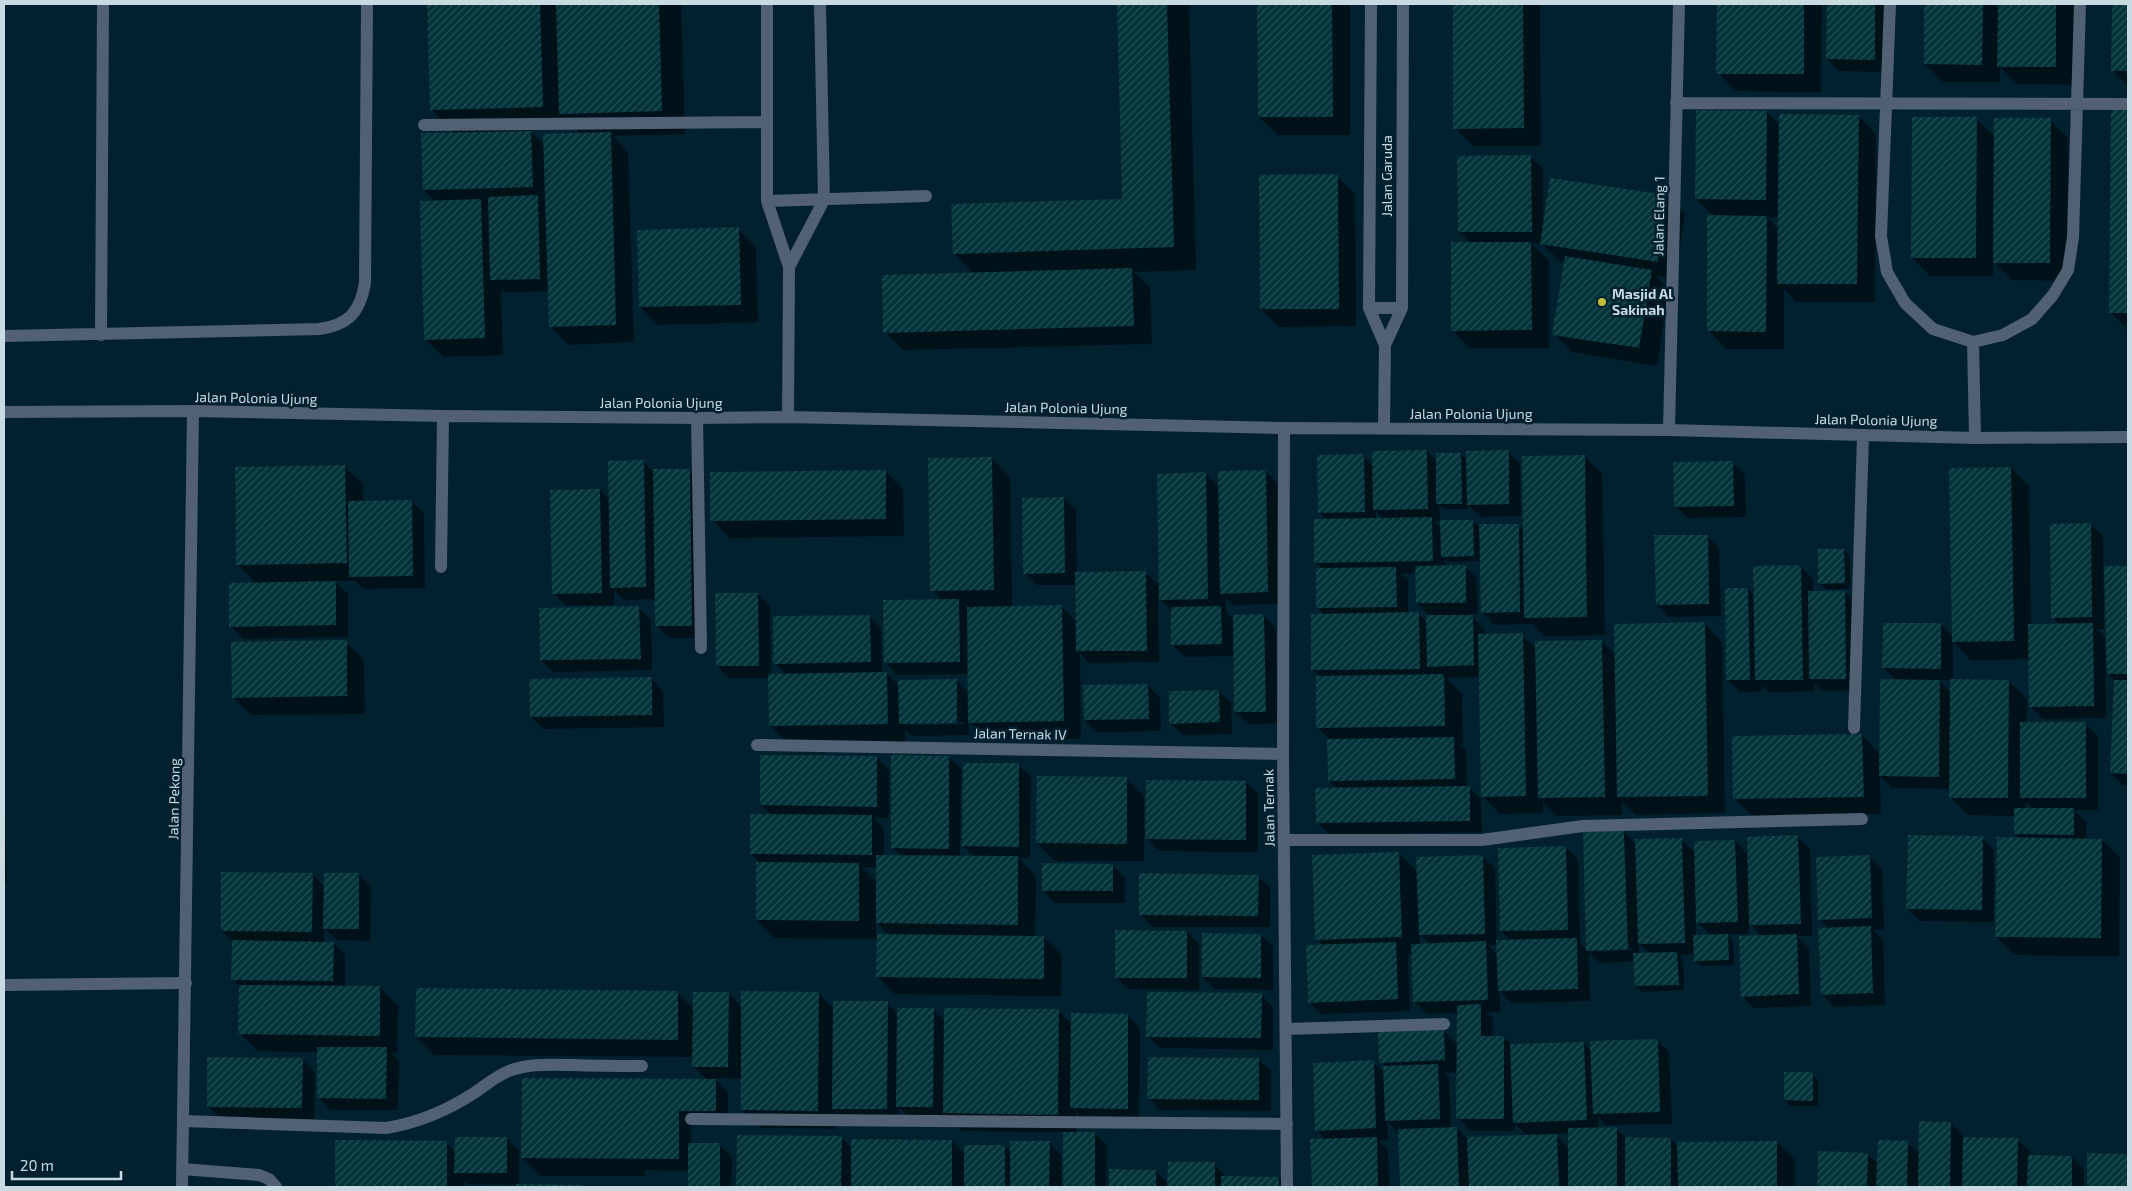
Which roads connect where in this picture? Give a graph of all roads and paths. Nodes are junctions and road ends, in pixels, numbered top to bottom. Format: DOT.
graph roads {
  1 [pos="103,4"];
  2 [pos="367,4"];
  3 [pos="767,4"];
  4 [pos="820,4"];
  5 [pos="1371,4"];
  6 [pos="1403,4"];
  7 [pos="1679,4"];
  8 [pos="1890,4"];
  9 [pos="2080,4"];
  10 [pos="1676,104"];
  11 [pos="2076,104"];
  12 [pos="2128,104"];
  13 [pos="1886,105"];
  14 [pos="767,122"];
  15 [pos="424,125"];
  16 [pos="926,196"];
  17 [pos="824,200"];
  18 [pos="768,201"];
  19 [pos="788,267"];
  20 [pos="1370,308"];
  21 [pos="1402,308"];
  22 [pos="101,335"];
  23 [pos="4,336"];
  24 [pos="1973,342"];
  25 [pos="1385,345"];
  26 [pos="194,411"];
  27 [pos="4,412"];
  28 [pos="443,416"];
  29 [pos="788,416"];
  30 [pos="697,418"];
  31 [pos="1284,428"];
  32 [pos="1384,428"];
  33 [pos="1669,430"];
  34 [pos="1863,435"];
  35 [pos="2128,437"];
  36 [pos="1975,438"];
  37 [pos="441,567"];
  38 [pos="701,648"];
  39 [pos="1854,728"];
  40 [pos="757,745"];
  41 [pos="1283,754"];
  42 [pos="1862,819"];
  43 [pos="1285,840"];
  44 [pos="186,983"];
  45 [pos="4,985"];
  46 [pos="1444,1024"];
  47 [pos="1287,1029"];
  48 [pos="642,1066"];
  49 [pos="691,1120"];
  50 [pos="184,1121"];
  51 [pos="1287,1124"];
  52 [pos="182,1169"];
  53 [pos="182,1187"];
  54 [pos="276,1187"];
  55 [pos="1287,1187"];
  1 -- 22 [label="street"];
  2 -- 22 [label="street"];
  3 -- 14 [label="street"];
  4 -- 17 [label="street"];
  5 -- 20 [label="street, Jalan Garuda"];
  6 -- 21 [label="street, Jalan Garuda"];
  7 -- 10 [label="street, Jalan Elang 1"];
  8 -- 13 [label="street"];
  9 -- 11 [label="street"];
  10 -- 13 [label="street"];
  10 -- 33 [label="street, Jalan Elang 1"];
  11 -- 12 [label="street"];
  11 -- 13 [label="street"];
  11 -- 24 [label="street"];
  13 -- 24 [label="street"];
  14 -- 15 [label="street"];
  14 -- 18 [label="street"];
  16 -- 17 [label="street"];
  17 -- 18 [label="street"];
  17 -- 19 [label="street"];
  18 -- 19 [label="street"];
  19 -- 29 [label="street"];
  20 -- 21 [label="street"];
  20 -- 25 [label="street, Jalan Garuda"];
  21 -- 25 [label="street, Jalan Garuda"];
  22 -- 23 [label="street"];
  24 -- 36 [label="street"];
  25 -- 32 [label="street, Jalan Garuda"];
  26 -- 27 [label="street, Jalan Polonia Ujung"];
  26 -- 28 [label="street, Jalan Polonia Ujung"];
  26 -- 44 [label="street, Jalan Pekong"];
  28 -- 30 [label="street, Jalan Polonia Ujung"];
  28 -- 37 [label="street"];
  29 -- 30 [label="street, Jalan Polonia Ujung"];
  29 -- 31 [label="street, Jalan Polonia Ujung"];
  30 -- 38 [label="street"];
  31 -- 32 [label="street, Jalan Polonia Ujung"];
  31 -- 41 [label="street, Jalan Ternak"];
  32 -- 33 [label="street, Jalan Polonia Ujung"];
  33 -- 34 [label="street, Jalan Polonia Ujung"];
  34 -- 36 [label="street, Jalan Polonia Ujung"];
  34 -- 39 [label="street"];
  35 -- 36 [label="street, Jalan Polonia Ujung"];
  40 -- 41 [label="street, Jalan Ternak IV"];
  41 -- 43 [label="street, Jalan Ternak"];
  42 -- 43 [label="street"];
  43 -- 47 [label="street, Jalan Ternak"];
  44 -- 45 [label="street"];
  44 -- 50 [label="street, Jalan Pekong"];
  46 -- 47 [label="street"];
  47 -- 51 [label="street, Jalan Ternak"];
  48 -- 50 [label="street"];
  49 -- 51 [label="street"];
  50 -- 52 [label="street, Jalan Pekong"];
  51 -- 55 [label="street, Jalan Ternak"];
  52 -- 53 [label="street, Jalan Pekong"];
  52 -- 54 [label="street"];
}
